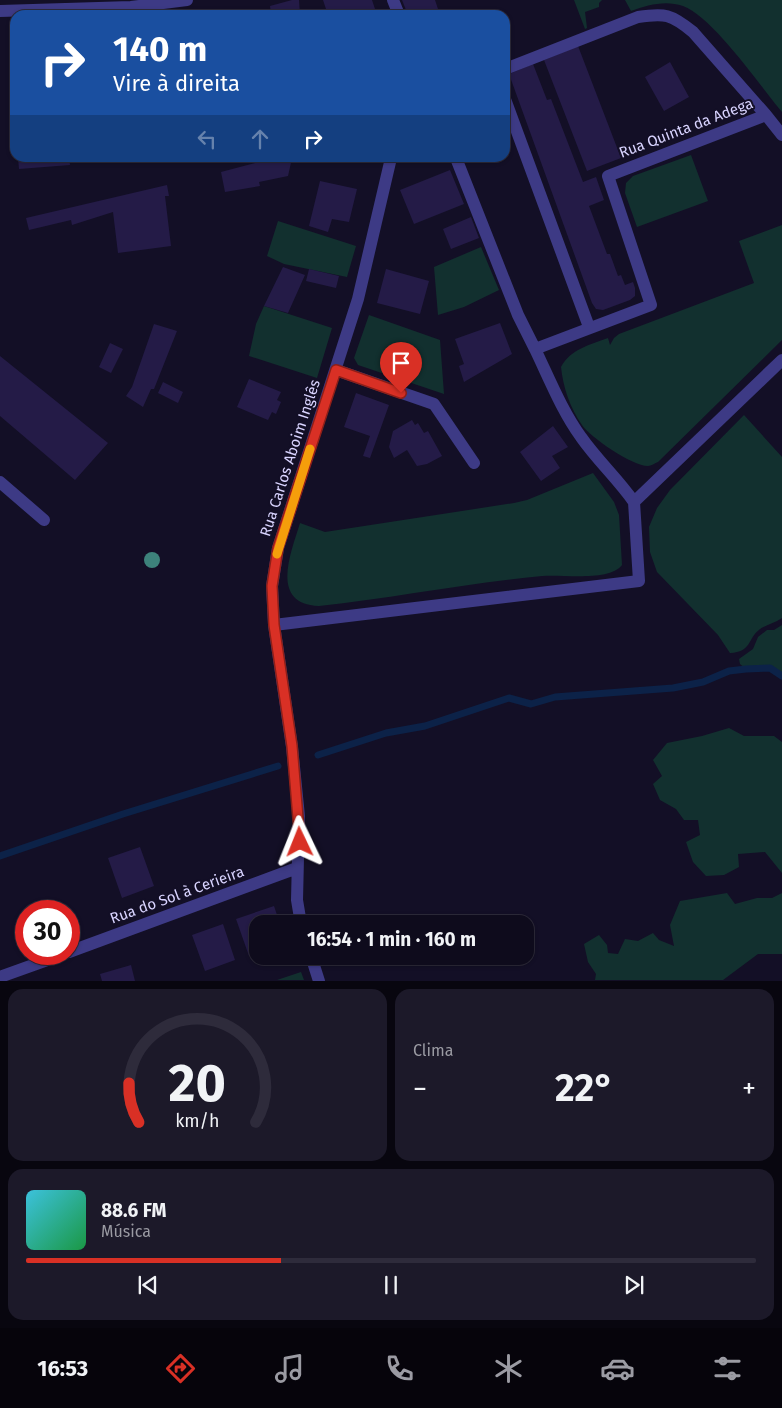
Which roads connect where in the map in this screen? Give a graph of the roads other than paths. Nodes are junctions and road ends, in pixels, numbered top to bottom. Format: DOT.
graph roads {
  1 [pos="187,0"];
  2 [pos="33,10"];
  3 [pos="510,67"];
  4 [pos="510,113"];
  5 [pos="766,115"];
  6 [pos="782,135"];
  7 [pos="390,162"];
  8 [pos="458,162"];
  9 [pos="588,327"];
  10 [pos="535,349"];
  11 [pos="782,360"];
  12 [pos="336,370"];
  13 [pos="474,463"];
  14 [pos="0,482"];
  15 [pos="634,502"];
  16 [pos="44,520"];
  17 [pos="274,625"];
  18 [pos="297,868"];
  19 [pos="300,915"];
  20 [pos="80,948"];
  21 [pos="33,965"];
  22 [pos="314,965"];
  23 [pos="0,977"];
  24 [pos="319,980"];
  1 -- 2 [label="street"];
  3 -- 5 [label="street, Rua Quinta da Adega"];
  4 -- 9 [label="street"];
  5 -- 6 [label="street, Rua Quinta da Adega"];
  5 -- 9 [label="street, Rua Quinta da Adega"];
  7 -- 12 [label="street, Rua Carlos Aboim Inglês"];
  8 -- 10 [label="street"];
  9 -- 10 [label="street, Rua Quinta da Adega"];
  10 -- 15 [label="street"];
  11 -- 15 [label="street"];
  12 -- 13 [label="street"];
  12 -- 17 [label="street, Rua Carlos Aboim Inglês"];
  14 -- 16 [label="street"];
  15 -- 17 [label="street"];
  17 -- 18 [label="street, Rua Carlos Aboim Inglês"];
  18 -- 19 [label="street, Rua Carlos Aboim Inglês"];
  18 -- 20 [label="street, Rua do Sol à Cerieira"];
  21 -- 23 [label="street"];
  22 -- 24 [label="street"];
}
